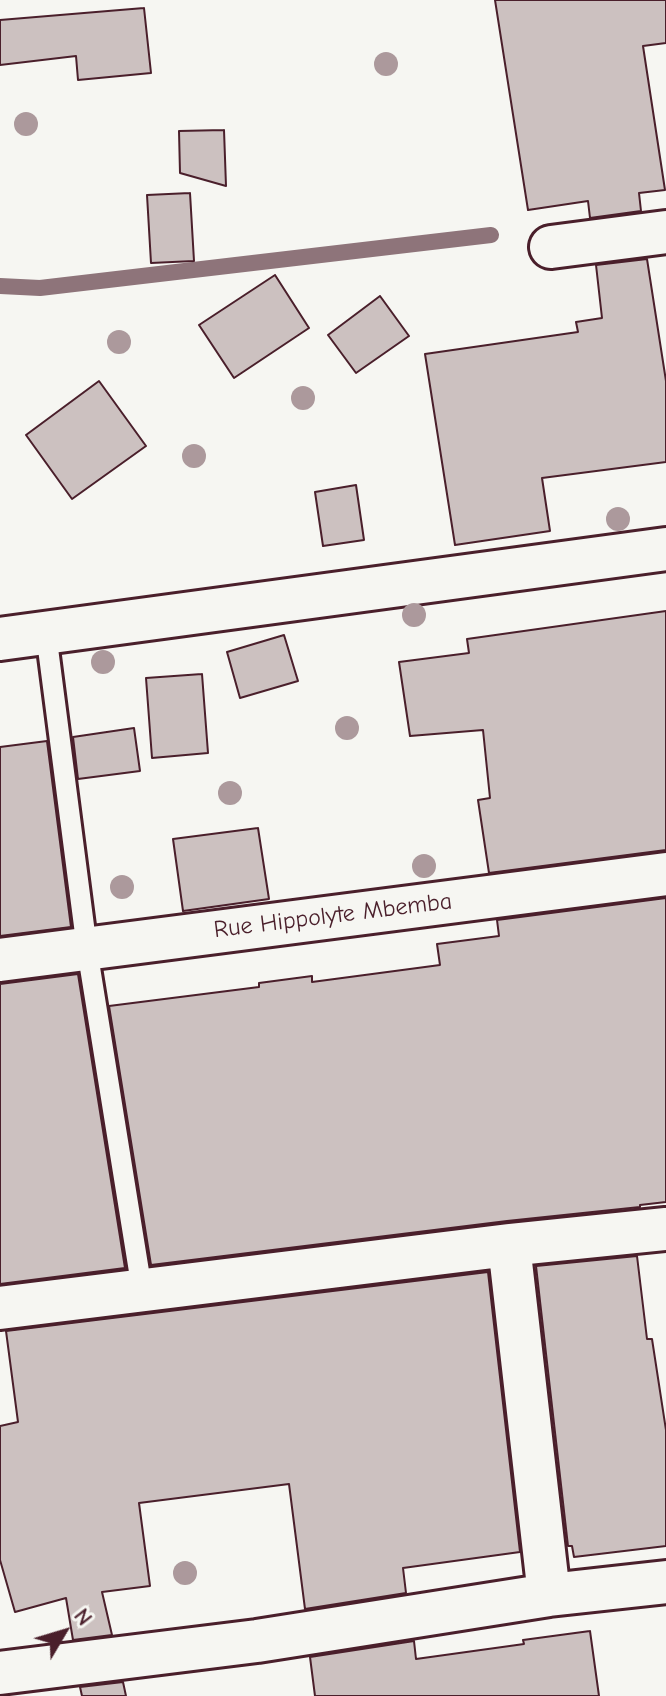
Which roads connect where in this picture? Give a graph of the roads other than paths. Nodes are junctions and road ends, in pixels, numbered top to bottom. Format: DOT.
graph roads {
  1 [pos="666,232"];
  2 [pos="551,247"];
  3 [pos="666,549"];
  4 [pos="46,633"];
  5 [pos="0,639"];
  6 [pos="666,874"];
  7 [pos="87,949"];
  8 [pos="0,960"];
  9 [pos="666,1229"];
  10 [pos="509,1245"];
  11 [pos="142,1290"];
  12 [pos="0,1308"];
  13 [pos="666,1582"];
  14 [pos="549,1595"];
  15 [pos="0,1673"];
  1 -- 2 [label="street"];
  3 -- 4 [label="street"];
  4 -- 5 [label="street"];
  4 -- 7 [label="lane"];
  6 -- 7 [label="street, Rue Hippolyte Mbemba"];
  7 -- 8 [label="street, Rue Hippolyte Mbemba"];
  7 -- 11 [label="lane"];
  9 -- 10 [label="street"];
  10 -- 11 [label="street"];
  10 -- 14 [label="street"];
  11 -- 12 [label="street"];
  13 -- 14 [label="street"];
  14 -- 15 [label="street"];
}
